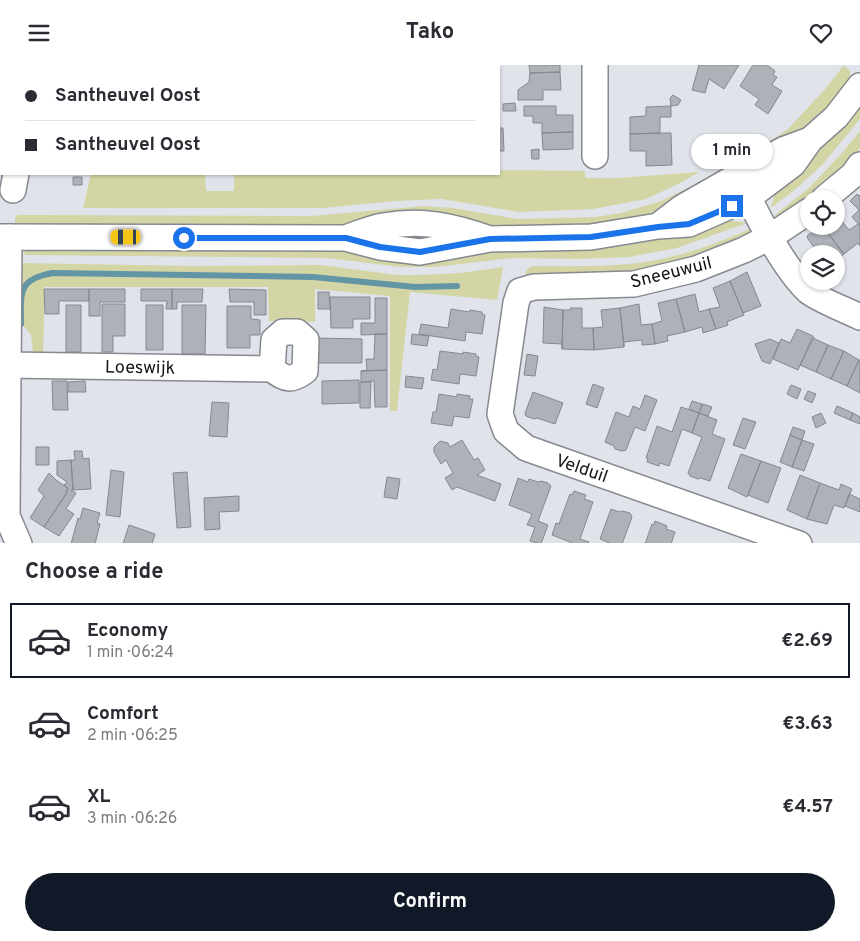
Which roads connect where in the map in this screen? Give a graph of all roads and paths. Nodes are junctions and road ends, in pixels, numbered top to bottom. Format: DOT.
graph roads {
  1 [pos="595,65"];
  2 [pos="860,87"];
  3 [pos="596,156"];
  4 [pos="860,165"];
  5 [pos="743,187"];
  6 [pos="835,190"];
  7 [pos="800,217"];
  8 [pos="4,237"];
  9 [pos="770,237"];
  10 [pos="520,291"];
  11 [pos="860,317"];
  12 [pos="8,365"];
  13 [pos="272,369"];
  14 [pos="19,543"];
  15 [pos="799,543"];
  1 -- 3 [label="street"];
  2 -- 5 [label="street"];
  4 -- 6 [label="street"];
  5 -- 8 [label="street"];
  5 -- 9 [label="street"];
  7 -- 9 [label="street, Sneeuwuil"];
  8 -- 12 [label="street"];
  9 -- 10 [label="street, Sneeuwuil"];
  9 -- 11 [label="street"];
  10 -- 15 [label="street, Velduil"];
  12 -- 13 [label="street, Loeswijk"];
  12 -- 14 [label="street"];
}
